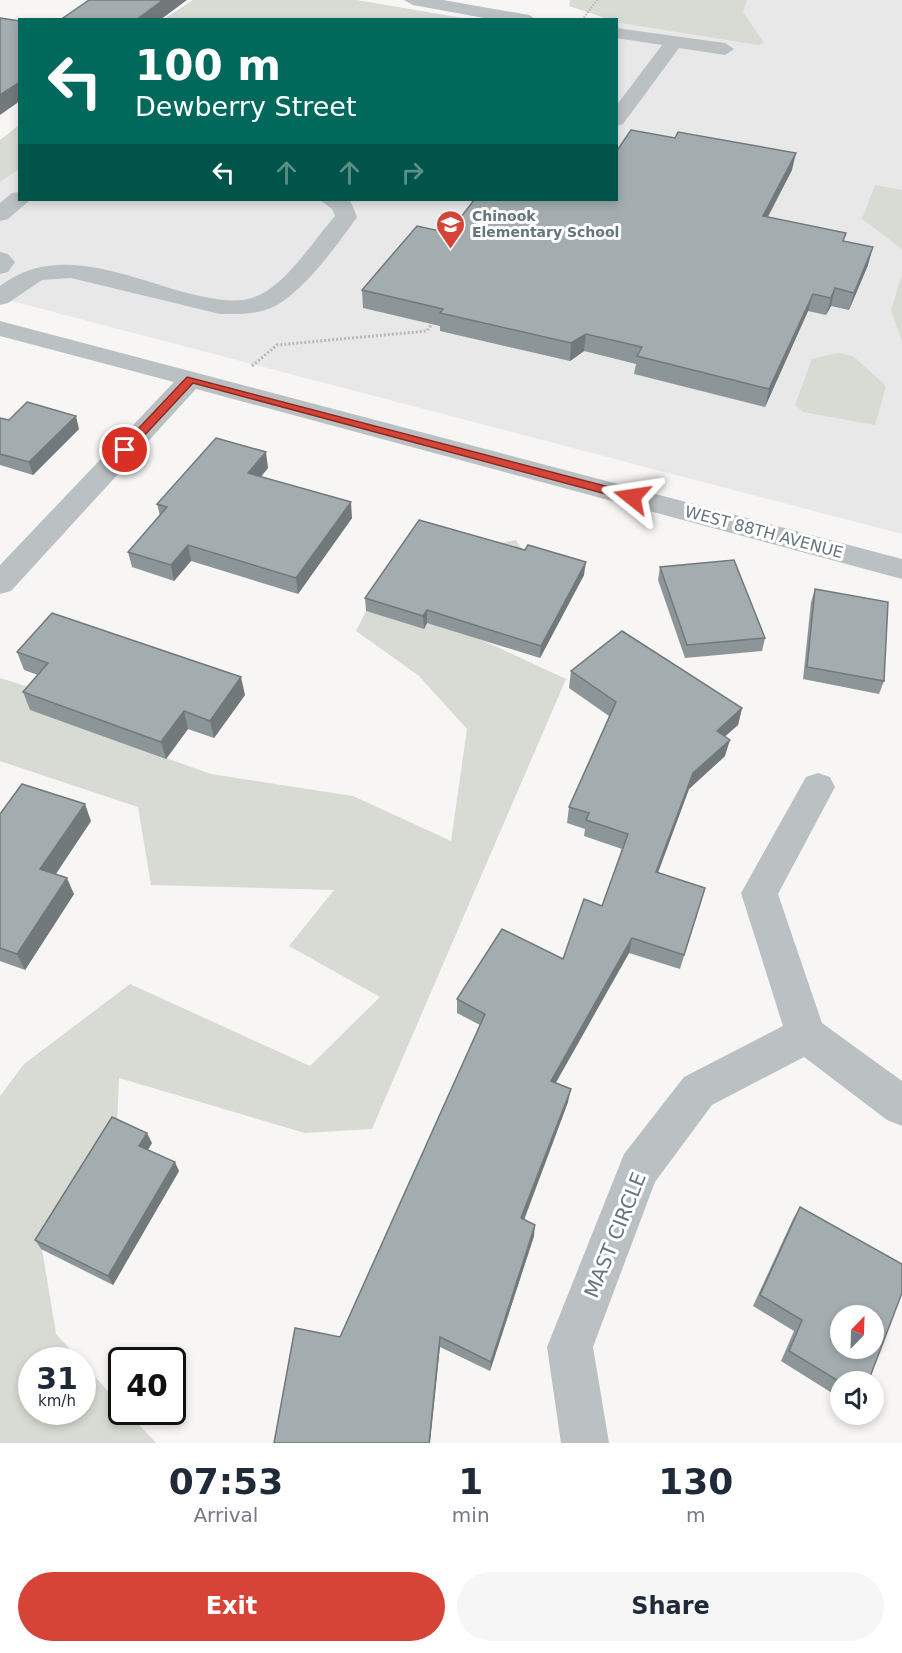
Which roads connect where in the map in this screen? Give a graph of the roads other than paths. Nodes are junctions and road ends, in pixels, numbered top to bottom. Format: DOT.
graph roads {
  1 [pos="413,0"];
  2 [pos="517,18"];
  3 [pos="618,33"];
  4 [pos="673,43"];
  5 [pos="725,49"];
  6 [pos="618,117"];
  7 [pos="18,200"];
  8 [pos="333,201"];
  9 [pos="0,214"];
  10 [pos="0,259"];
  11 [pos="0,267"];
  12 [pos="1,297"];
  13 [pos="0,328"];
  14 [pos="191,379"];
  15 [pos="902,569"];
  16 [pos="0,584"];
  17 [pos="819,787"];
  18 [pos="806,1035"];
  19 [pos="902,1106"];
  20 [pos="585,1443"];
  1 -- 2 [label="street"];
  3 -- 4 [label="street"];
  4 -- 5 [label="street"];
  4 -- 6 [label="street"];
  7 -- 9 [label="street"];
  8 -- 12 [label="street"];
  10 -- 11 [label="street"];
  13 -- 14 [label="street, WEST 88TH AVENUE"];
  14 -- 15 [label="street, WEST 88TH AVENUE"];
  14 -- 16 [label="street"];
  17 -- 18 [label="street"];
  18 -- 19 [label="street"];
  18 -- 20 [label="street, MAST CIRCLE"];
}
